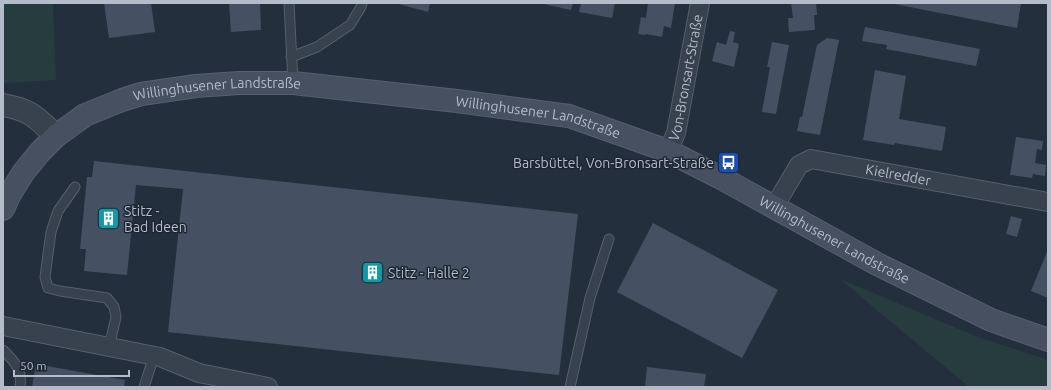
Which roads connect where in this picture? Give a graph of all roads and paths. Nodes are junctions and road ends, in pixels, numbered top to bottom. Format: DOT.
graph roads {
  1 [pos="289,3"];
  2 [pos="362,3"];
  3 [pos="700,3"];
  4 [pos="291,57"];
  5 [pos="293,83"];
  6 [pos="3,105"];
  7 [pos="56,136"];
  8 [pos="668,151"];
  9 [pos="75,187"];
  10 [pos="1048,202"];
  11 [pos="774,207"];
  12 [pos="3,209"];
  13 [pos="609,239"];
  14 [pos="3,326"];
  15 [pos="1048,340"];
  16 [pos="108,347"];
  17 [pos="3,350"];
  18 [pos="154,356"];
  19 [pos="20,387"];
  20 [pos="144,387"];
  21 [pos="268,387"];
  22 [pos="570,387"];
  1 -- 4 [label="lane"];
  2 -- 4 [label="lane"];
  3 -- 8 [label="street, Von-Bronsart-Straße"];
  4 -- 5 [label="lane"];
  5 -- 7 [label="main road, Willinghusener Landstraße"];
  5 -- 8 [label="main road, Willinghusener Landstraße"];
  6 -- 7 [label="street"];
  7 -- 12 [label="main road, Willinghusener Landstraße"];
  8 -- 11 [label="main road, Willinghusener Landstraße"];
  9 -- 16 [label="lane"];
  10 -- 11 [label="street, Kielredder"];
  11 -- 15 [label="main road, Willinghusener Landstraße"];
  13 -- 22 [label="lane"];
  14 -- 16 [label="street"];
  16 -- 18 [label="street"];
  17 -- 19 [label="lane"];
  18 -- 20 [label="lane"];
  18 -- 21 [label="street"];
}
